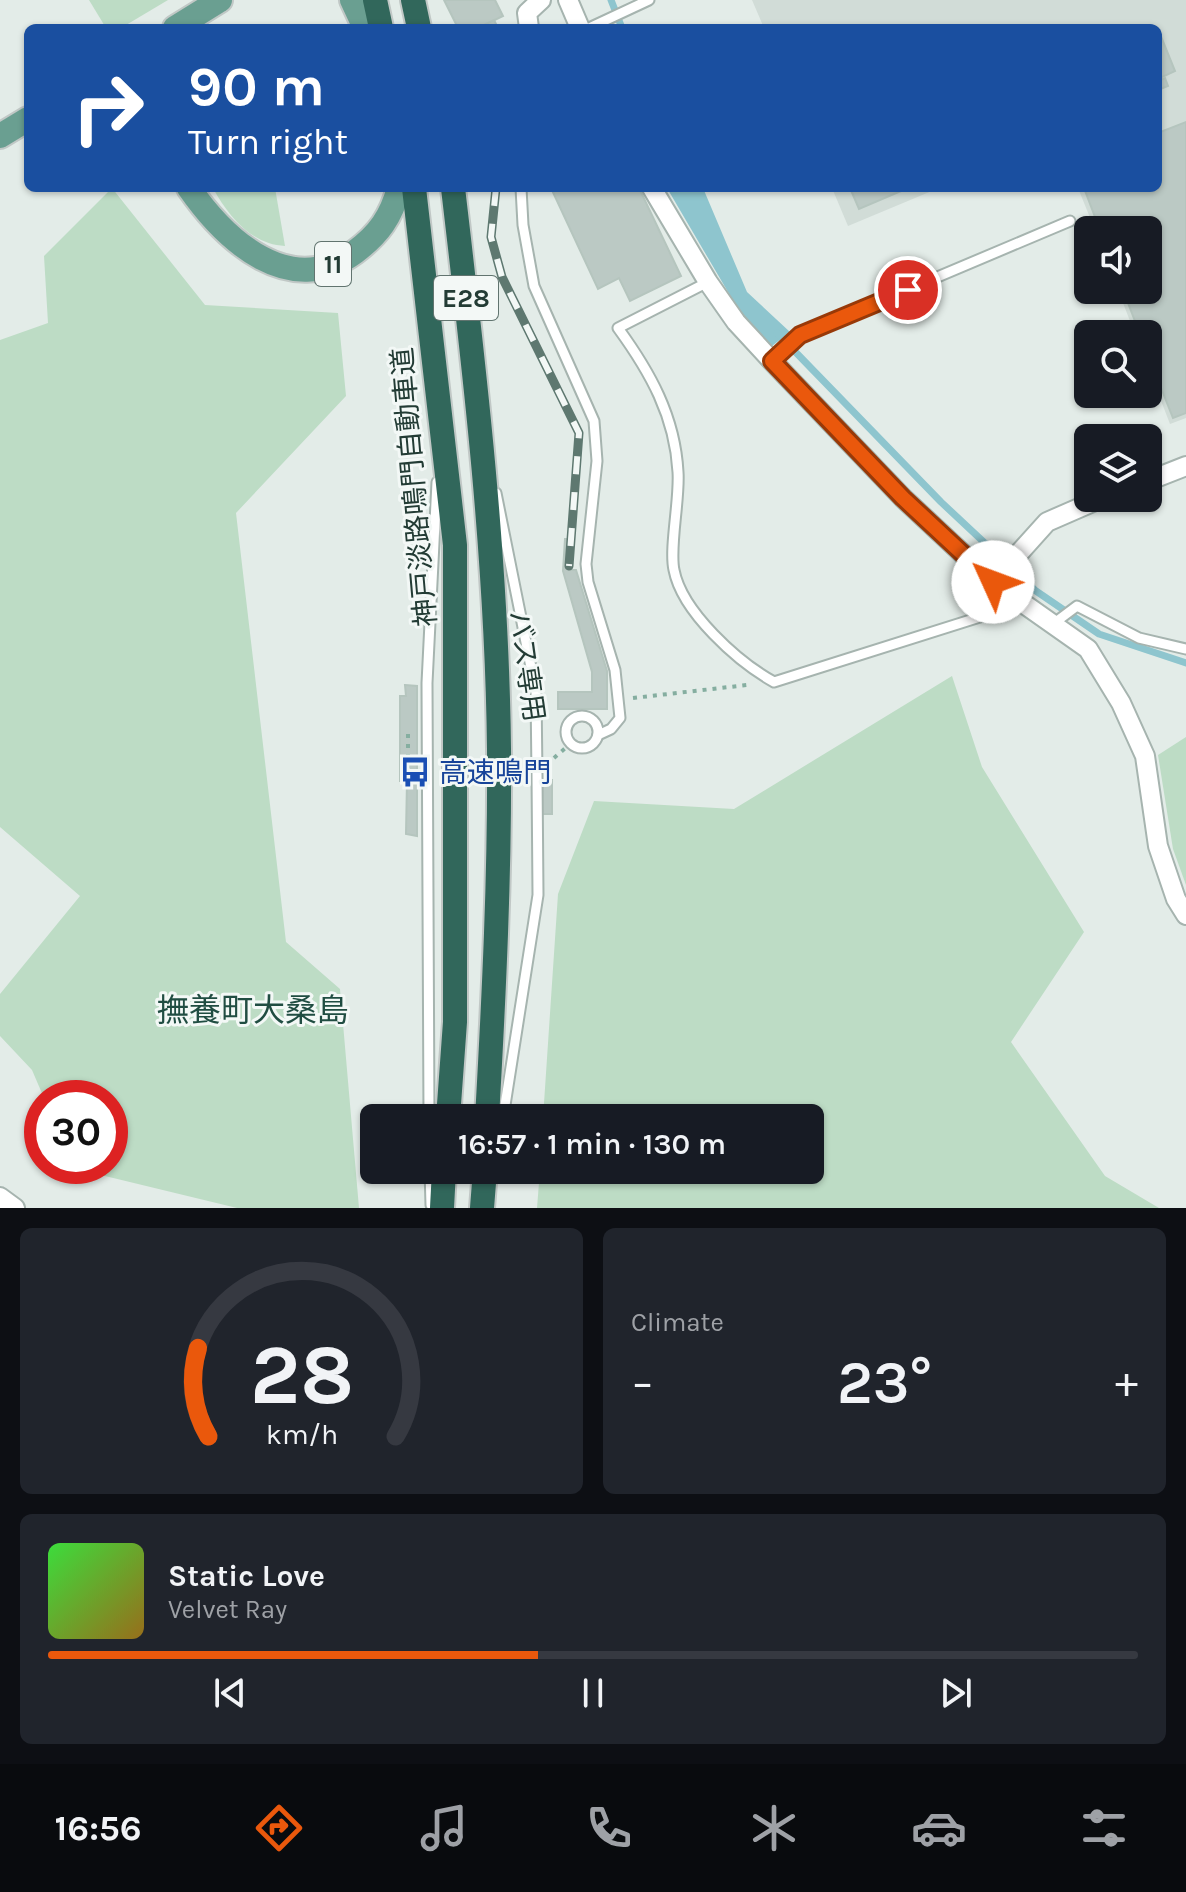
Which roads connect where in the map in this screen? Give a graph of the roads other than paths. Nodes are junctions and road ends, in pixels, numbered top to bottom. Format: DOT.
graph roads {
  1 [pos="220,0"];
  2 [pos="352,0"];
  3 [pos="375,0"];
  4 [pos="413,0"];
  5 [pos="541,0"];
  6 [pos="568,0"];
  7 [pos="649,0"];
  8 [pos="181,24"];
  9 [pos="363,24"];
  10 [pos="380,24"];
  11 [pos="418,24"];
  12 [pos="528,24"];
  13 [pos="578,24"];
  14 [pos="597,24"];
  15 [pos="24,121"];
  16 [pos="0,136"];
  17 [pos="192,192"];
  18 [pos="398,192"];
  19 [pos="414,192"];
  20 [pos="453,192"];
  21 [pos="521,192"];
  22 [pos="654,192"];
  23 [pos="1070,221"];
  24 [pos="708,282"];
  25 [pos="772,361"];
  26 [pos="441,406"];
  27 [pos="479,407"];
  28 [pos="1186,466"];
  29 [pos="1162,475"];
  30 [pos="1074,510"];
  31 [pos="993,582"];
  32 [pos="1021,604"];
  33 [pos="1051,625"];
  34 [pos="1186,649"];
  35 [pos="598,735"];
  36 [pos="1186,915"];
  37 [pos="429,1104"];
  38 [pos="449,1104"];
  39 [pos="487,1104"];
  40 [pos="505,1104"];
  41 [pos="430,1184"];
  42 [pos="443,1184"];
  43 [pos="485,1184"];
  44 [pos="491,1184"];
  45 [pos="0,1197"];
  46 [pos="15,1208"];
  47 [pos="431,1208"];
  48 [pos="442,1208"];
  49 [pos="485,1208"];
  1 -- 8 [label="main road"];
  2 -- 9 [label="main road"];
  3 -- 10 [label="highway"];
  4 -- 11 [label="highway"];
  5 -- 12 [label="street"];
  6 -- 13 [label="street"];
  7 -- 14 [label="lane"];
  15 -- 16 [label="main road"];
  17 -- 18 [label="main road, 11"];
  19 -- 26 [label="highway, 神戸淡路鳴門自動車道 / E28"];
  20 -- 27 [label="highway, E28"];
  21 -- 35 [label="lane"];
  22 -- 24 [label="street"];
  23 -- 25 [label="lane"];
  24 -- 25 [label="street"];
  24 -- 32 [label="lane"];
  25 -- 31 [label="street"];
  26 -- 37 [label="lane"];
  26 -- 38 [label="highway, 神戸淡路鳴門自動車道 / E28"];
  27 -- 39 [label="highway, E28"];
  27 -- 40 [label="lane, バス専用"];
  28 -- 29 [label="street"];
  30 -- 31 [label="street"];
  31 -- 32 [label="street"];
  32 -- 33 [label="street"];
  33 -- 34 [label="lane"];
  33 -- 36 [label="street"];
  35 -- 35 [label="lane"];
  41 -- 47 [label="lane"];
  42 -- 48 [label="highway"];
  43 -- 49 [label="highway"];
  44 -- 49 [label="lane"];
  45 -- 46 [label="street"];
}
